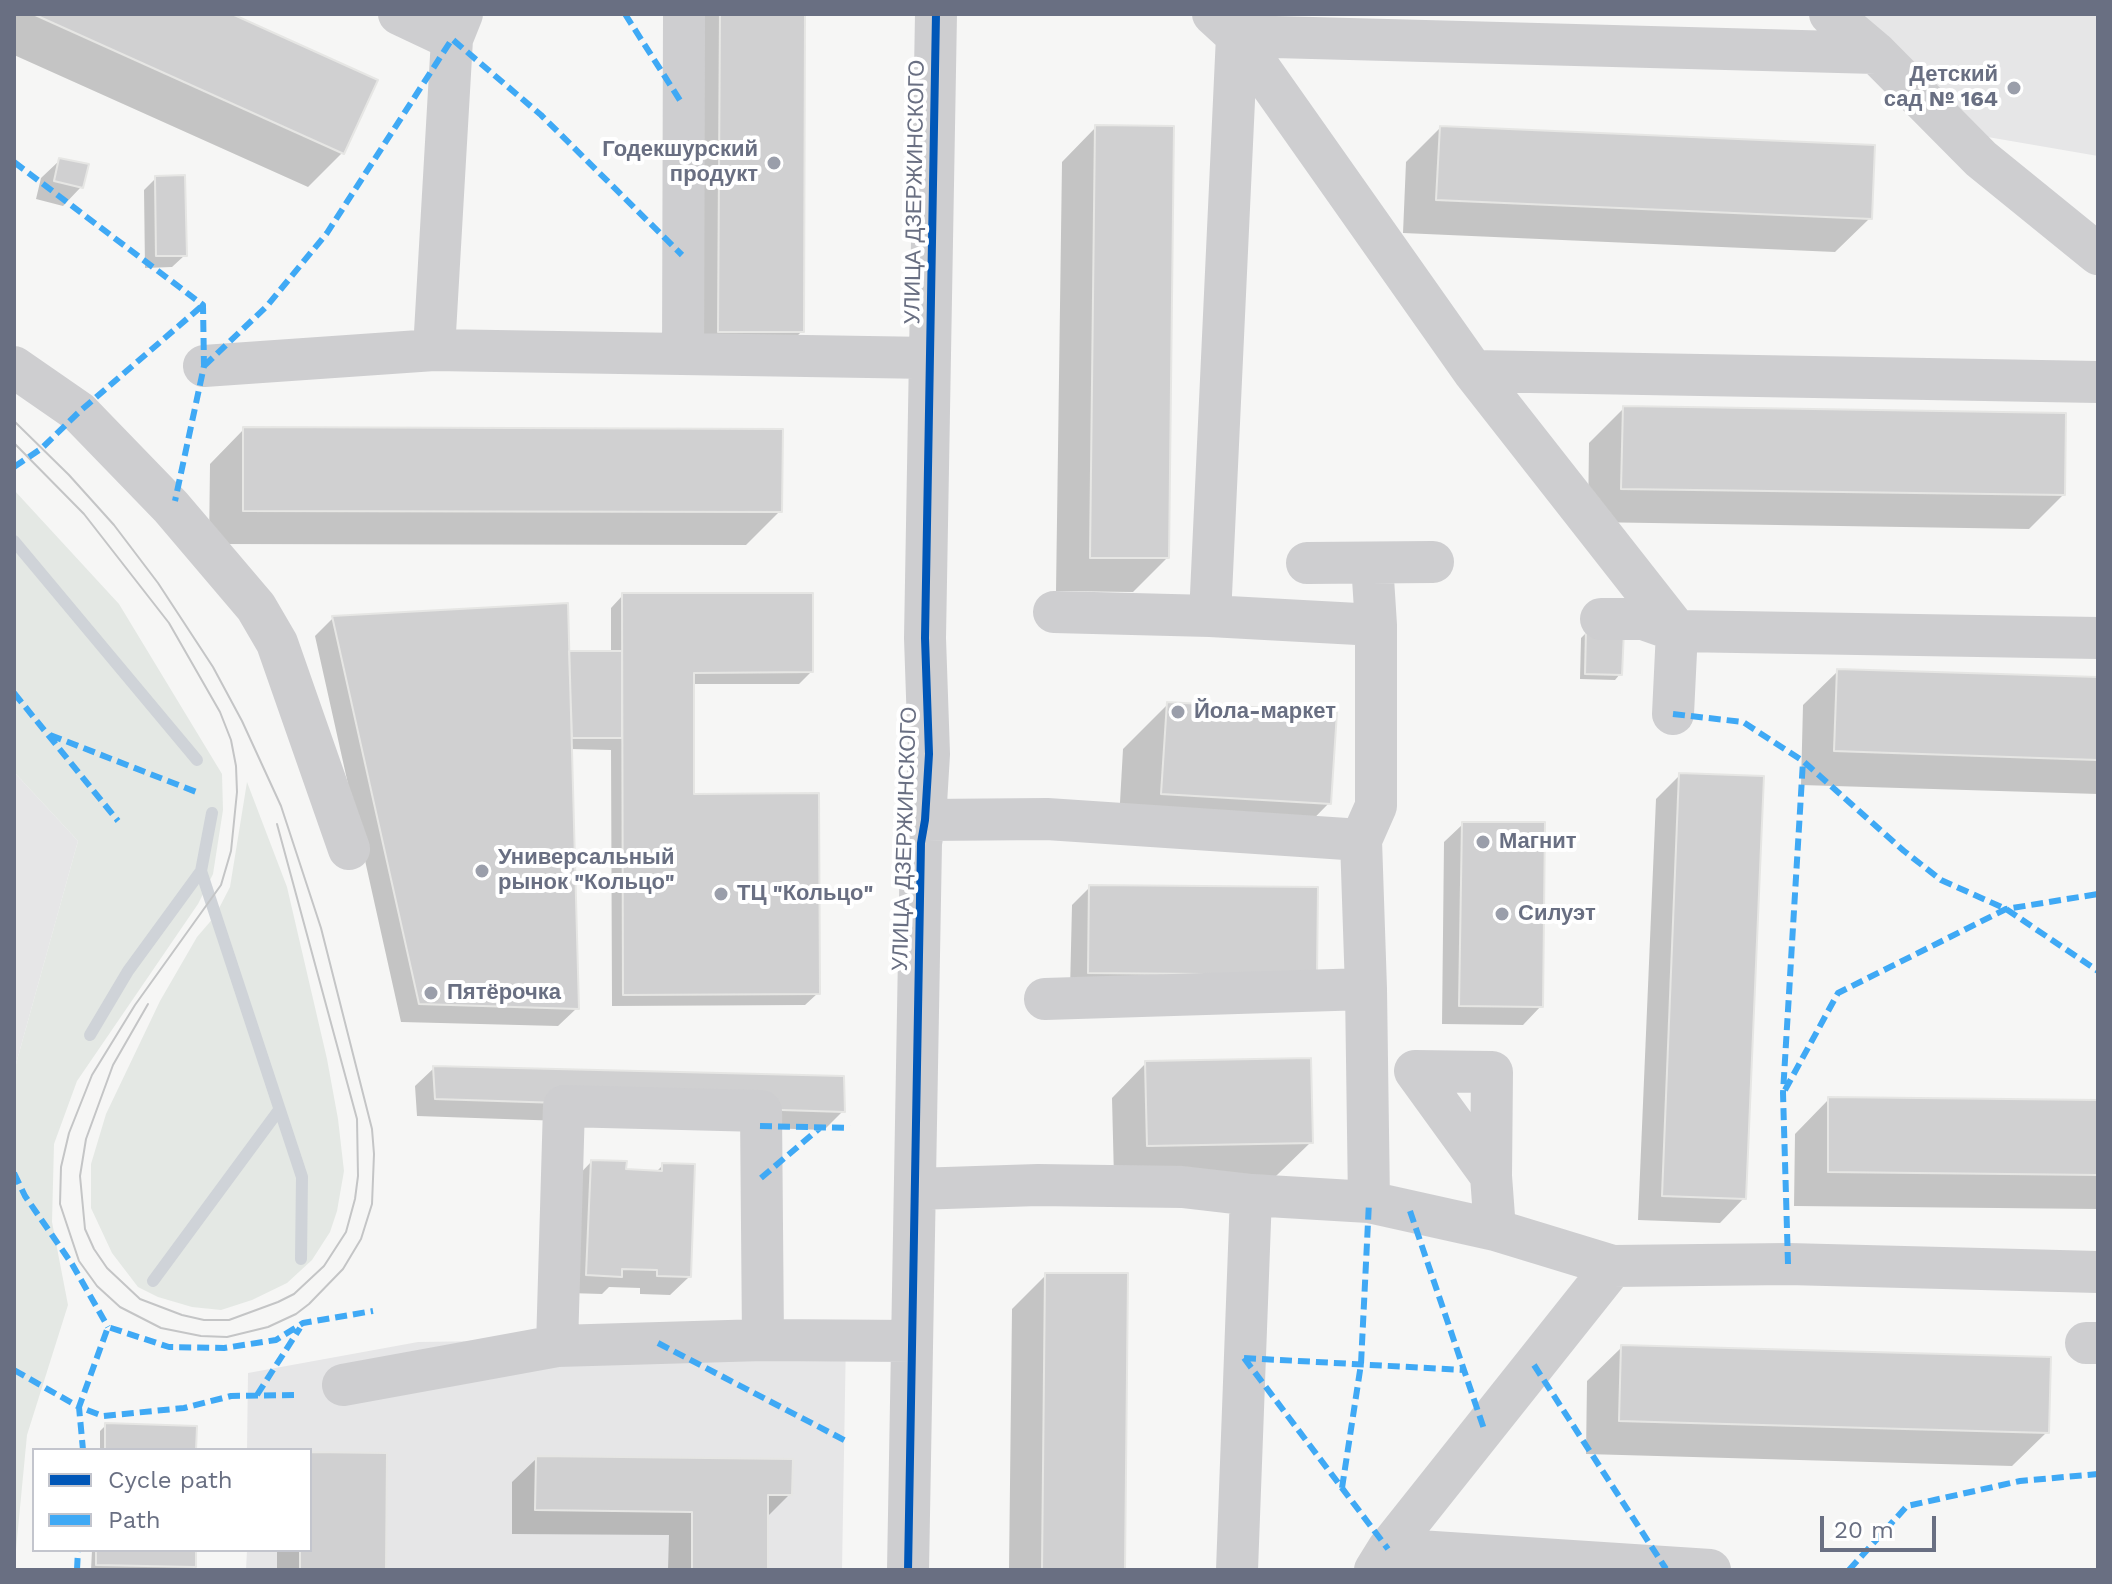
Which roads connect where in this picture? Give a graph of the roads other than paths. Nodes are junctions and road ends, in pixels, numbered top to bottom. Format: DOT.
graph roads {
  1 [pos="399,14"];
  2 [pos="684,14"];
  3 [pos="936,14"];
  4 [pos="1830,14"];
  5 [pos="1225,25"];
  6 [pos="457,27"];
  7 [pos="1876,53"];
  8 [pos="2098,254"];
  9 [pos="434,350"];
  10 [pos="683,354"];
  11 [pos="930,358"];
  12 [pos="204,366"];
  13 [pos="14,367"];
  14 [pos="1473,371"];
  15 [pos="2098,382"];
  16 [pos="1433,562"];
  17 [pos="1307,563"];
  18 [pos="1372,563"];
  19 [pos="1054,612"];
  20 [pos="1210,616"];
  21 [pos="1601,619"];
  22 [pos="1376,625"];
  23 [pos="1677,631"];
  24 [pos="2098,638"];
  25 [pos="1673,714"];
  26 [pos="925,820"];
  27 [pos="1361,840"];
  28 [pos="349,849"];
  29 [pos="1366,989"];
  30 [pos="1045,999"];
  31 [pos="1491,1176"];
  32 [pos="915,1189"];
  33 [pos="1251,1195"];
  34 [pos="1369,1202"];
  35 [pos="1495,1230"];
  36 [pos="1613,1266"];
  37 [pos="2098,1272"];
  38 [pos="763,1340"];
  39 [pos="912,1341"];
  40 [pos="557,1346"];
  41 [pos="343,1385"];
  42 [pos="1381,1559"];
  43 [pos="908,1570"];
  44 [pos="1237,1570"];
  45 [pos="1710,1570"];
  1 -- 6 [label="street"];
  2 -- 10 [label="street"];
  3 -- 11 [label="street, УЛИЦА ДЗЕРЖИНСКОГО"];
  4 -- 7 [label="street"];
  5 -- 7 [label="street"];
  5 -- 14 [label="street"];
  5 -- 20 [label="street"];
  6 -- 9 [label="street"];
  7 -- 8 [label="street"];
  9 -- 10 [label="street"];
  9 -- 12 [label="street"];
  10 -- 11 [label="street"];
  11 -- 26 [label="street, УЛИЦА ДЗЕРЖИНСКОГО"];
  13 -- 28 [label="street"];
  14 -- 15 [label="street"];
  14 -- 23 [label="street"];
  16 -- 18 [label="street"];
  17 -- 18 [label="street"];
  18 -- 22 [label="street"];
  19 -- 20 [label="street"];
  20 -- 22 [label="street"];
  21 -- 23 [label="street"];
  22 -- 27 [label="street"];
  23 -- 24 [label="street"];
  23 -- 25 [label="street"];
  26 -- 27 [label="street"];
  26 -- 32 [label="street, УЛИЦА ДЗЕРЖИНСКОГО"];
  27 -- 29 [label="street"];
  29 -- 30 [label="street"];
  29 -- 34 [label="street"];
  31 -- 35 [label="street"];
  32 -- 33 [label="street"];
  32 -- 39 [label="street, УЛИЦА ДЗЕРЖИНСКОГО"];
  33 -- 34 [label="street"];
  33 -- 44 [label="street"];
  34 -- 35 [label="street"];
  35 -- 36 [label="street"];
  36 -- 37 [label="street"];
  36 -- 42 [label="street"];
  38 -- 39 [label="street"];
  38 -- 40 [label="street"];
  38 -- 40 [label="street"];
  39 -- 43 [label="street, УЛИЦА ДЗЕРЖИНСКОГО"];
  40 -- 41 [label="street"];
  42 -- 45 [label="street"];
}
